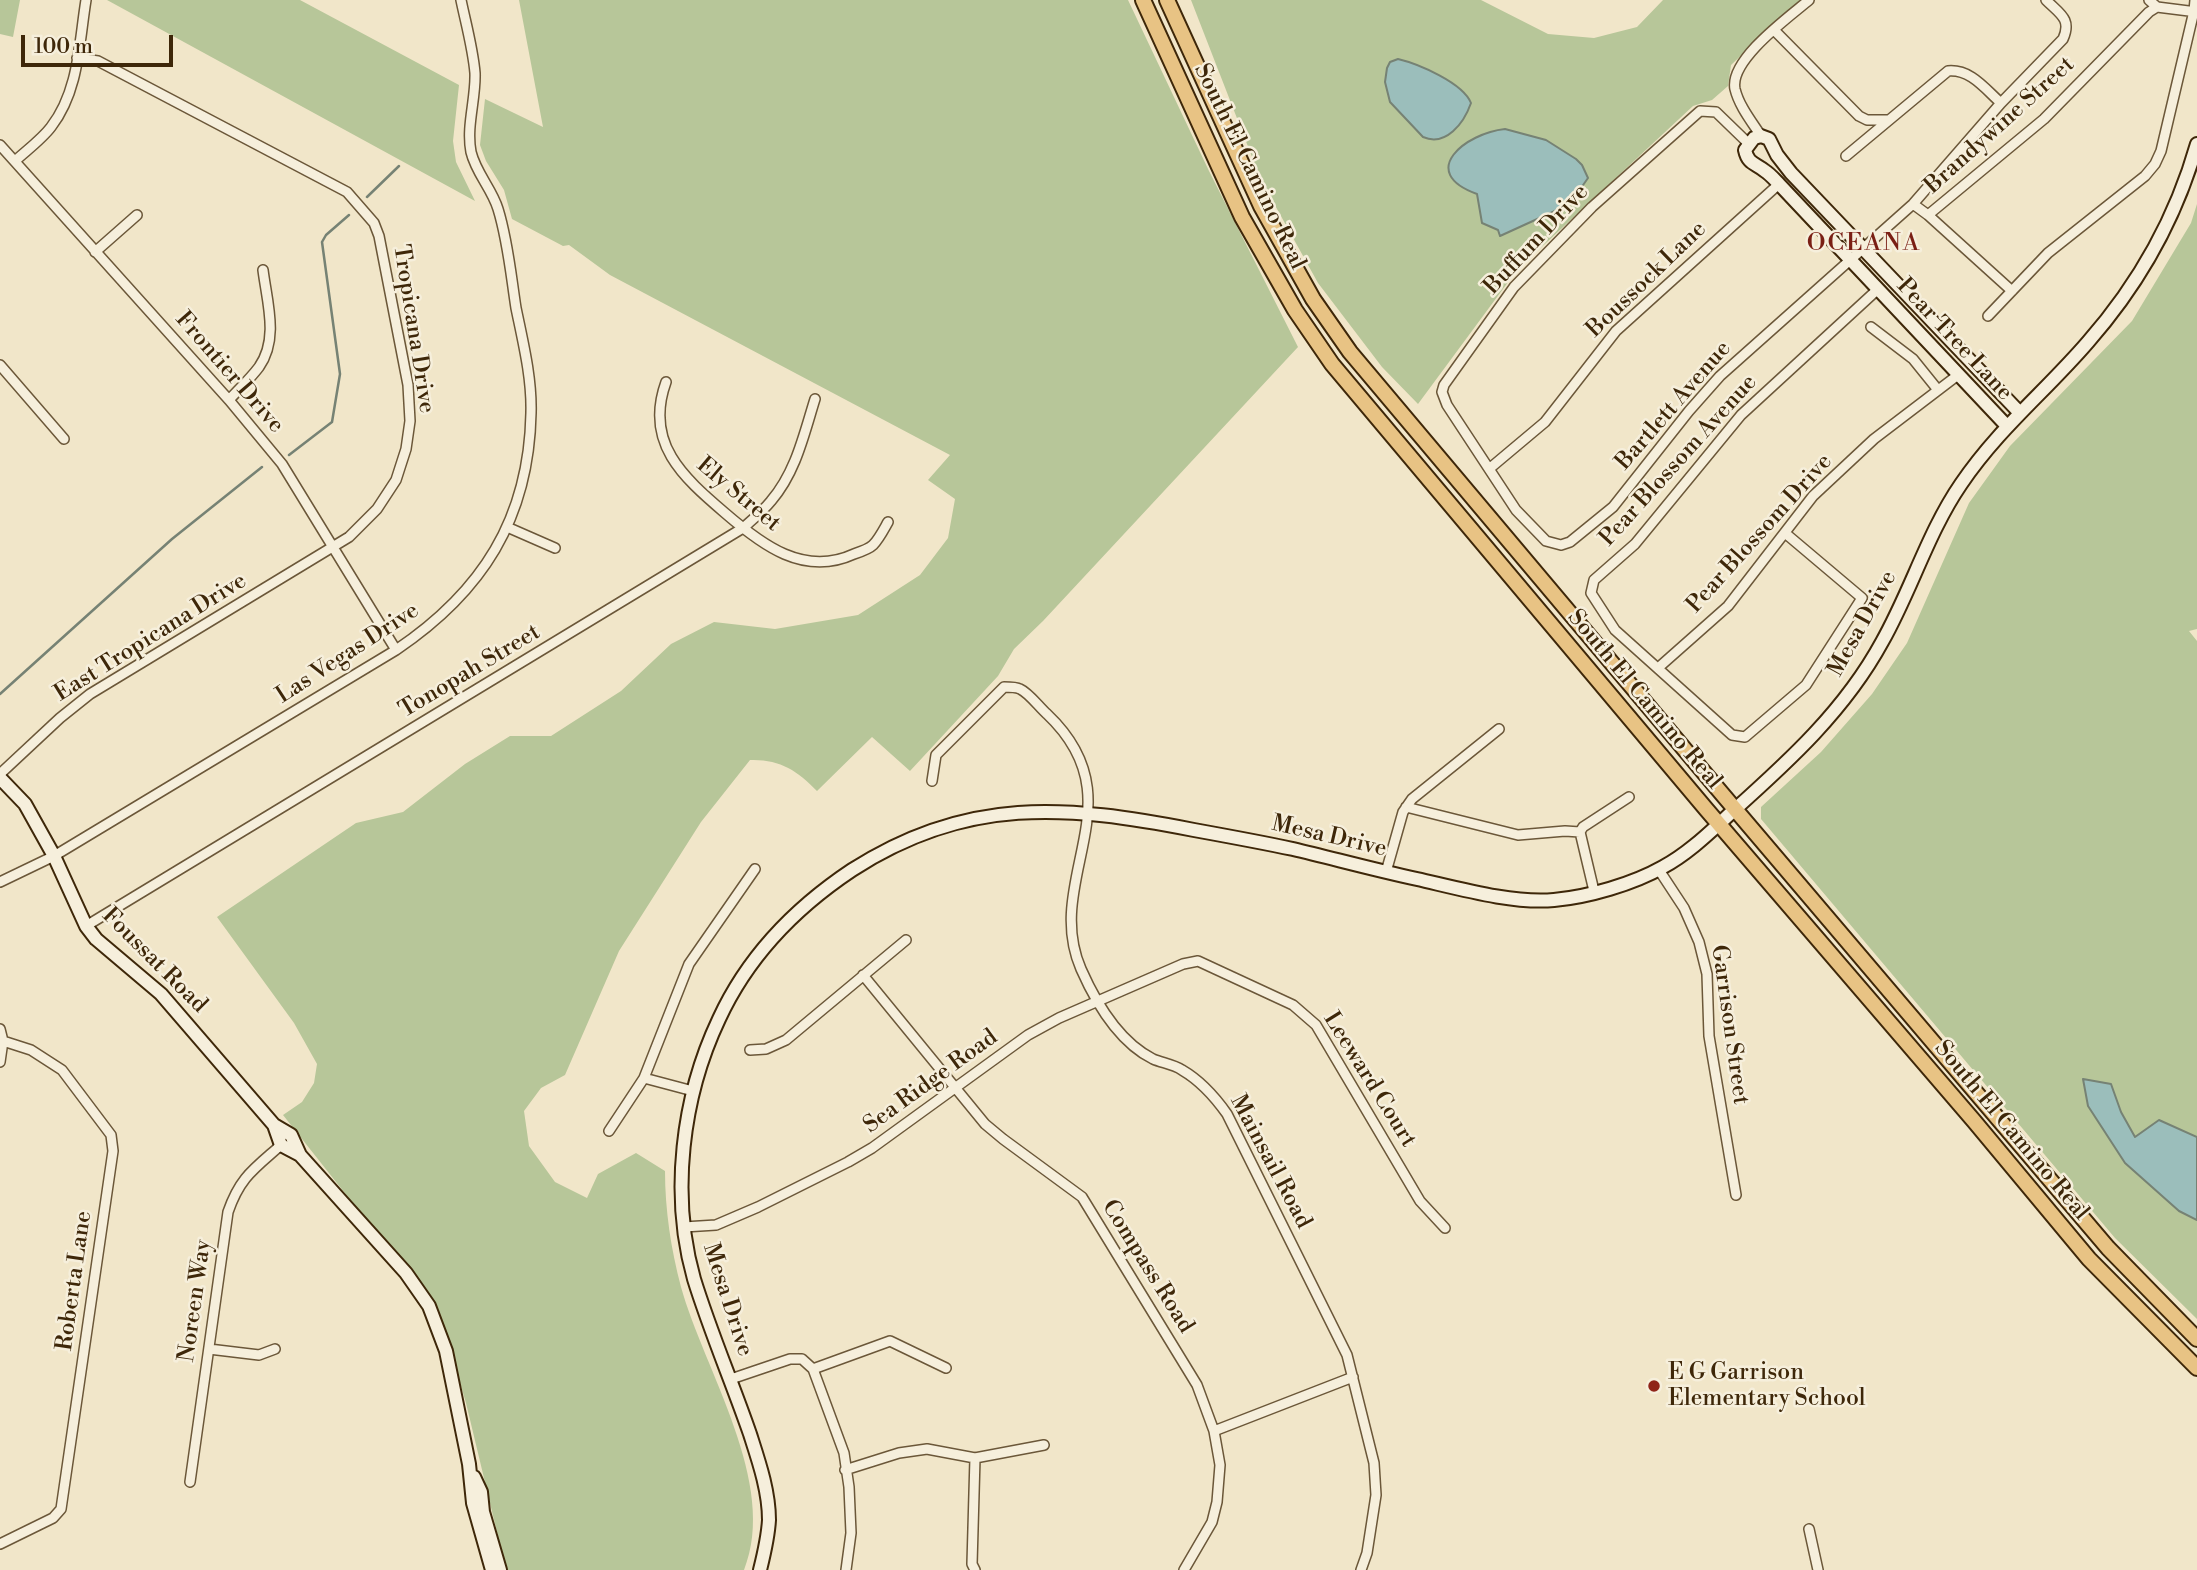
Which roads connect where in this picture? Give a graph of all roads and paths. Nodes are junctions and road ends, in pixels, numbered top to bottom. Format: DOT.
graph roads {
  1 [pos="86,0"];
  2 [pos="461,0"];
  3 [pos="1143,0"];
  4 [pos="1167,0"];
  5 [pos="1809,0"];
  6 [pos="2046,0"];
  7 [pos="2195,0"];
  8 [pos="2153,4"];
  9 [pos="2196,12"];
  10 [pos="1774,30"];
  11 [pos="77,58"];
  12 [pos="2001,103"];
  13 [pos="1889,120"];
  14 [pos="1761,136"];
  15 [pos="1748,144"];
  16 [pos="2197,144"];
  17 [pos="0,145"];
  18 [pos="1846,156"];
  19 [pos="15,161"];
  20 [pos="1779,184"];
  21 [pos="1817,200"];
  22 [pos="1913,204"];
  23 [pos="137,215"];
  24 [pos="1928,215"];
  25 [pos="1863,248"];
  26 [pos="95,252"];
  27 [pos="1850,260"];
  28 [pos="262,270"];
  29 [pos="1878,290"];
  30 [pos="2012,291"];
  31 [pos="1916,304"];
  32 [pos="1988,316"];
  33 [pos="1871,327"];
  34 [pos="0,365"];
  35 [pos="1958,375"];
  36 [pos="666,382"];
  37 [pos="1995,387"];
  38 [pos="1938,390"];
  39 [pos="815,399"];
  40 [pos="229,400"];
  41 [pos="2019,412"];
  42 [pos="2006,425"];
  43 [pos="64,439"];
  44 [pos="1489,469"];
  45 [pos="888,522"];
  46 [pos="507,527"];
  47 [pos="743,528"];
  48 [pos="1785,533"];
  49 [pos="334,547"];
  50 [pos="555,548"];
  51 [pos="396,650"];
  52 [pos="1657,668"];
  53 [pos="1499,729"];
  54 [pos="0,776"];
  55 [pos="932,781"];
  56 [pos="1629,797"];
  57 [pos="1406,807"];
  58 [pos="1735,810"];
  59 [pos="1089,812"];
  60 [pos="1719,824"];
  61 [pos="1580,832"];
  62 [pos="54,856"];
  63 [pos="755,869"];
  64 [pos="1659,870"];
  65 [pos="1386,872"];
  66 [pos="0,882"];
  67 [pos="1594,891"];
  68 [pos="86,926"];
  69 [pos="906,940"];
  70 [pos="1198,961"];
  71 [pos="863,975"];
  72 [pos="1098,1001"];
  73 [pos="0,1029"];
  74 [pos="3,1041"];
  75 [pos="750,1051"];
  76 [pos="0,1062"];
  77 [pos="644,1078"];
  78 [pos="955,1088"];
  79 [pos="693,1091"];
  80 [pos="274,1125"];
  81 [pos="609,1132"];
  82 [pos="281,1145"];
  83 [pos="300,1155"];
  84 [pos="1736,1195"];
  85 [pos="684,1227"];
  86 [pos="1446,1228"];
  87 [pos="2197,1339"];
  88 [pos="209,1349"];
  89 [pos="275,1349"];
  90 [pos="946,1368"];
  91 [pos="2197,1368"];
  92 [pos="813,1370"];
  93 [pos="1353,1377"];
  94 [pos="731,1379"];
  95 [pos="1214,1431"];
  96 [pos="1044,1445"];
  97 [pos="975,1458"];
  98 [pos="468,1464"];
  99 [pos="845,1470"];
  100 [pos="190,1482"];
  101 [pos="1809,1529"];
  102 [pos="0,1544"];
  103 [pos="492,1570"];
  104 [pos="500,1570"];
  105 [pos="760,1570"];
  106 [pos="846,1570"];
  107 [pos="975,1570"];
  108 [pos="1184,1570"];
  109 [pos="1362,1570"];
  110 [pos="1818,1570"];
  1 -- 11 [label="street"];
  2 -- 46 [label="street, Las Vegas Drive"];
  3 -- 60 [label="main road, South El Camino Real"];
  4 -- 58 [label="main road, South El Camino Real"];
  5 -- 10 [label="street"];
  6 -- 12 [label="street, Bartlett Avenue"];
  7 -- 9 [label="street"];
  8 -- 9 [label="street"];
  8 -- 24 [label="street, Brandywine Street"];
  9 -- 30 [label="street"];
  10 -- 13 [label="street"];
  10 -- 14 [label="street"];
  11 -- 19 [label="street"];
  11 -- 49 [label="street, Tropicana Drive"];
  12 -- 13 [label="street"];
  12 -- 22 [label="street, Bartlett Avenue"];
  13 -- 18 [label="street"];
  14 -- 15 [label="main road"];
  14 -- 21 [label="main road, Pear Tree Lane"];
  15 -- 20 [label="main road, Pear Tree Lane"];
  15 -- 44 [label="street, Buffum Drive"];
  16 -- 41 [label="main road, Mesa Drive"];
  17 -- 19 [label="street, Frontier Drive"];
  19 -- 26 [label="street, Frontier Drive"];
  20 -- 21 [label="main road"];
  20 -- 27 [label="main road, Pear Tree Lane"];
  20 -- 44 [label="street, Boussock Lane"];
  21 -- 25 [label="main road, Pear Tree Lane"];
  22 -- 24 [label="street"];
  22 -- 25 [label="street, Bartlett Avenue"];
  23 -- 26 [label="street"];
  24 -- 30 [label="street"];
  25 -- 27 [label="street, Bartlett Avenue"];
  25 -- 31 [label="main road, Pear Tree Lane"];
  26 -- 40 [label="street, Frontier Drive"];
  27 -- 29 [label="main road, Pear Tree Lane"];
  27 -- 44 [label="street, Bartlett Avenue"];
  28 -- 40 [label="street"];
  29 -- 31 [label="main road"];
  29 -- 35 [label="main road, Pear Tree Lane"];
  29 -- 52 [label="street, Pear Blossom Avenue"];
  30 -- 32 [label="street"];
  31 -- 37 [label="main road, Pear Tree Lane"];
  33 -- 38 [label="street"];
  34 -- 43 [label="street"];
  35 -- 37 [label="main road"];
  35 -- 38 [label="street, Pear Blossom Drive"];
  35 -- 42 [label="main road, Pear Tree Lane"];
  36 -- 47 [label="street, Ely Street"];
  37 -- 41 [label="main road, Pear Tree Lane"];
  38 -- 48 [label="street, Pear Blossom Drive"];
  39 -- 47 [label="street, Tonopah Street"];
  40 -- 49 [label="street, Frontier Drive"];
  41 -- 42 [label="main road, Mesa Drive"];
  42 -- 58 [label="main road, Mesa Drive"];
  45 -- 47 [label="street, Ely Street"];
  46 -- 50 [label="street"];
  46 -- 51 [label="street, Las Vegas Drive"];
  47 -- 68 [label="street, Tonopah Street"];
  48 -- 52 [label="street, Pear Blossom Drive"];
  48 -- 52 [label="street, Pear Blossom Avenue"];
  49 -- 51 [label="street, Frontier Drive"];
  49 -- 54 [label="street, East Tropicana Drive"];
  51 -- 62 [label="street, Las Vegas Drive"];
  53 -- 57 [label="street"];
  54 -- 62 [label="main road, Foussat Road"];
  55 -- 59 [label="street, Mainsail Road"];
  56 -- 61 [label="street"];
  57 -- 61 [label="street"];
  57 -- 65 [label="street"];
  58 -- 60 [label="main road, Mesa Drive"];
  58 -- 87 [label="main road, South El Camino Real"];
  59 -- 65 [label="main road, Mesa Drive"];
  59 -- 72 [label="street, Mainsail Road"];
  59 -- 79 [label="main road, Mesa Drive"];
  60 -- 64 [label="main road, Mesa Drive"];
  60 -- 91 [label="main road, South El Camino Real"];
  61 -- 67 [label="street"];
  62 -- 66 [label="street, Las Vegas Drive"];
  62 -- 68 [label="main road, Foussat Road"];
  63 -- 77 [label="street"];
  64 -- 67 [label="main road, Mesa Drive"];
  64 -- 84 [label="street, Garrison Street"];
  65 -- 67 [label="main road, Mesa Drive"];
  68 -- 80 [label="main road, Foussat Road"];
  69 -- 71 [label="street"];
  70 -- 72 [label="street, Sea Ridge Road"];
  70 -- 86 [label="street, Leeward Court"];
  71 -- 75 [label="street"];
  71 -- 78 [label="street, Compass Road"];
  72 -- 78 [label="street, Sea Ridge Road"];
  72 -- 93 [label="street, Mainsail Road"];
  73 -- 74 [label="street"];
  74 -- 76 [label="street"];
  74 -- 102 [label="street, Roberta Lane"];
  77 -- 79 [label="street"];
  77 -- 81 [label="street"];
  78 -- 85 [label="street, Sea Ridge Road"];
  78 -- 95 [label="street, Compass Road"];
  79 -- 85 [label="main road, Mesa Drive"];
  80 -- 82 [label="main road, Foussat Road"];
  80 -- 83 [label="main road, Foussat Road"];
  82 -- 83 [label="main road, Foussat Road"];
  82 -- 88 [label="street, Noreen Way"];
  83 -- 98 [label="main road, Foussat Road"];
  85 -- 94 [label="main road, Mesa Drive"];
  88 -- 89 [label="street"];
  88 -- 100 [label="street, Noreen Way"];
  90 -- 92 [label="street"];
  92 -- 94 [label="street"];
  92 -- 99 [label="street"];
  93 -- 95 [label="street"];
  93 -- 109 [label="street, Mainsail Road"];
  94 -- 105 [label="main road, Mesa Drive"];
  95 -- 108 [label="street, Compass Road"];
  96 -- 97 [label="street"];
  97 -- 99 [label="street"];
  97 -- 107 [label="street"];
  98 -- 103 [label="main road, Foussat Road"];
  98 -- 104 [label="main road, Foussat Road"];
  99 -- 106 [label="street"];
  101 -- 110 [label="street"];
}
